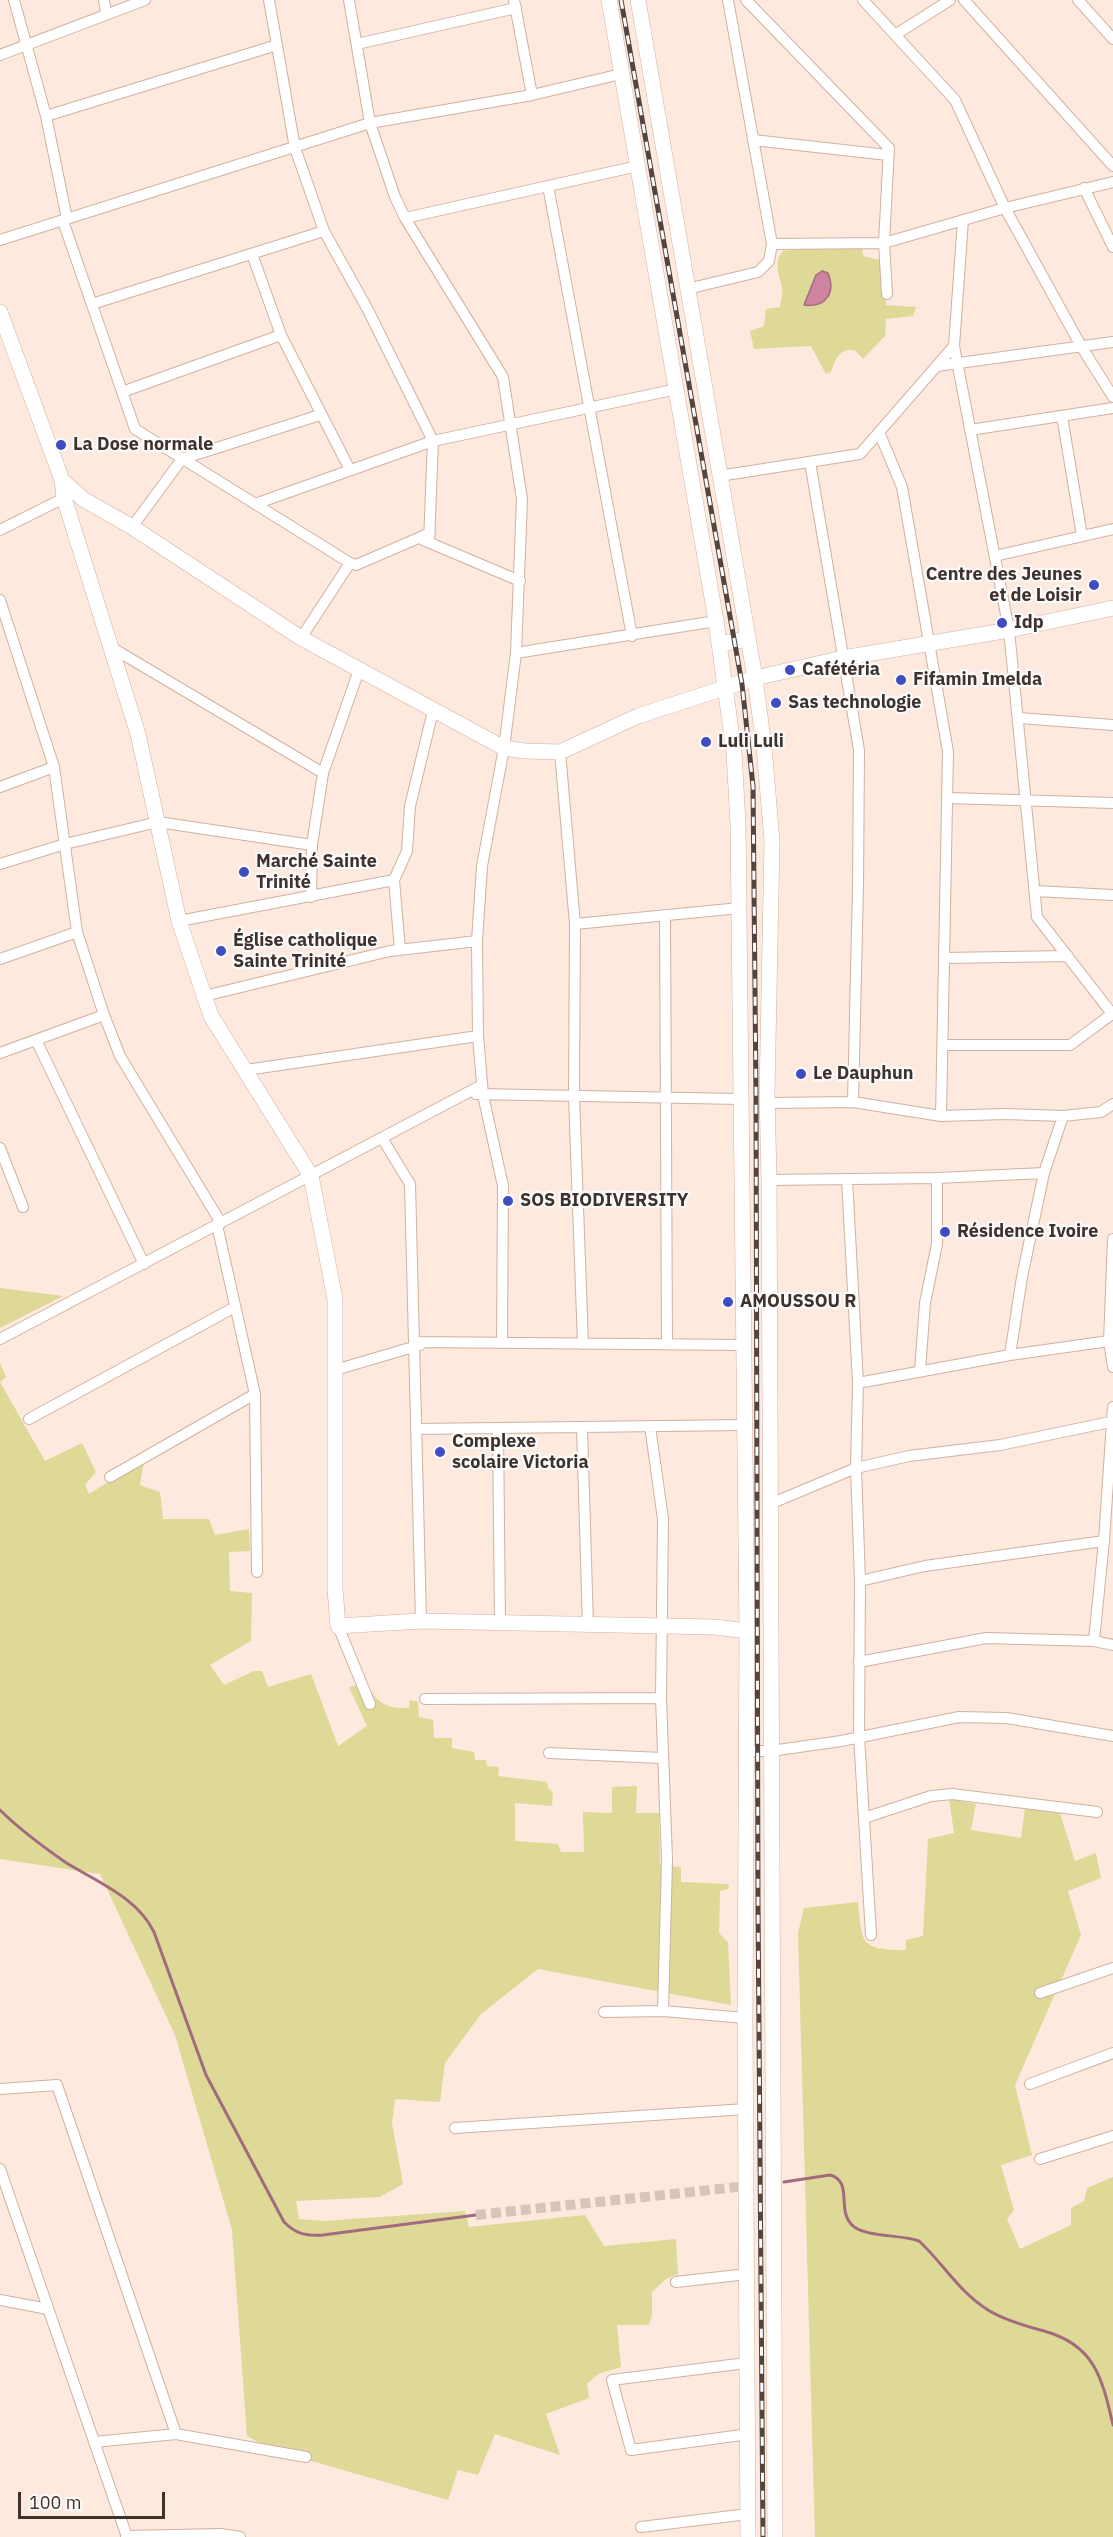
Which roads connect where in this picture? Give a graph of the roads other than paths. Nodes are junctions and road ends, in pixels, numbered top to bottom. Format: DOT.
graph roads {
  1 [pos="14,0"];
  2 [pos="104,0"];
  3 [pos="145,0"];
  4 [pos="269,0"];
  5 [pos="349,0"];
  6 [pos="609,0"];
  7 [pos="638,0"];
  8 [pos="728,0"];
  9 [pos="746,0"];
  10 [pos="863,0"];
  11 [pos="950,0"];
  12 [pos="964,0"];
  13 [pos="1078,0"];
  14 [pos="515,4"];
  15 [pos="106,14"];
  16 [pos="895,35"];
  17 [pos="1113,39"];
  18 [pos="357,44"];
  19 [pos="277,45"];
  20 [pos="27,46"];
  21 [pos="0,55"];
  22 [pos="621,74"];
  23 [pos="532,94"];
  24 [pos="46,116"];
  25 [pos="370,123"];
  26 [pos="753,140"];
  27 [pos="295,148"];
  28 [pos="888,155"];
  29 [pos="638,166"];
  30 [pos="1113,166"];
  31 [pos="1113,182"];
  32 [pos="548,186"];
  33 [pos="1084,188"];
  34 [pos="1005,208"];
  35 [pos="405,218"];
  36 [pos="65,220"];
  37 [pos="963,220"];
  38 [pos="324,231"];
  39 [pos="0,240"];
  40 [pos="884,243"];
  41 [pos="772,244"];
  42 [pos="1113,247"];
  43 [pos="252,254"];
  44 [pos="687,289"];
  45 [pos="887,294"];
  46 [pos="92,304"];
  47 [pos="0,312"];
  48 [pos="280,334"];
  49 [pos="1113,342"];
  50 [pos="954,346"];
  51 [pos="1081,346"];
  52 [pos="958,363"];
  53 [pos="937,366"];
  54 [pos="676,389"];
  55 [pos="122,392"];
  56 [pos="1113,397"];
  57 [pos="590,408"];
  58 [pos="1113,408"];
  59 [pos="320,415"];
  60 [pos="1062,416"];
  61 [pos="511,426"];
  62 [pos="970,430"];
  63 [pos="879,432"];
  64 [pos="433,441"];
  65 [pos="182,459"];
  66 [pos="810,462"];
  67 [pos="350,470"];
  68 [pos="719,476"];
  69 [pos="62,480"];
  70 [pos="63,498"];
  71 [pos="255,504"];
  72 [pos="132,528"];
  73 [pos="1113,529"];
  74 [pos="0,530"];
  75 [pos="1082,536"];
  76 [pos="426,538"];
  77 [pos="995,556"];
  78 [pos="350,563"];
  79 [pos="520,581"];
  80 [pos="0,600"];
  81 [pos="1113,608"];
  82 [pos="716,621"];
  83 [pos="1009,630"];
  84 [pos="632,636"];
  85 [pos="300,638"];
  86 [pos="748,639"];
  87 [pos="929,642"];
  88 [pos="718,644"];
  89 [pos="109,645"];
  90 [pos="516,653"];
  91 [pos="843,658"];
  92 [pos="359,670"];
  93 [pos="755,678"];
  94 [pos="726,689"];
  95 [pos="433,711"];
  96 [pos="1019,718"];
  97 [pos="1113,726"];
  98 [pos="504,748"];
  99 [pos="560,752"];
  100 [pos="54,767"];
  101 [pos="323,773"];
  102 [pos="0,787"];
  103 [pos="948,798"];
  104 [pos="1026,800"];
  105 [pos="1113,802"];
  106 [pos="158,822"];
  107 [pos="65,844"];
  108 [pos="312,845"];
  109 [pos="0,864"];
  110 [pos="394,880"];
  111 [pos="1035,891"];
  112 [pos="1113,896"];
  113 [pos="311,897"];
  114 [pos="740,908"];
  115 [pos="665,915"];
  116 [pos="179,921"];
  117 [pos="575,924"];
  118 [pos="77,932"];
  119 [pos="477,941"];
  120 [pos="400,950"];
  121 [pos="1068,956"];
  122 [pos="944,958"];
  123 [pos="0,959"];
  124 [pos="204,996"];
  125 [pos="104,1015"];
  126 [pos="1113,1015"];
  127 [pos="478,1036"];
  128 [pos="36,1040"];
  129 [pos="942,1045"];
  130 [pos="0,1053"];
  131 [pos="246,1070"];
  132 [pos="483,1090"];
  133 [pos="574,1096"];
  134 [pos="666,1097"];
  135 [pos="740,1099"];
  136 [pos="853,1102"];
  137 [pos="768,1103"];
  138 [pos="1113,1104"];
  139 [pos="941,1116"];
  140 [pos="1063,1116"];
  141 [pos="382,1138"];
  142 [pos="0,1148"];
  143 [pos="1044,1173"];
  144 [pos="311,1176"];
  145 [pos="937,1178"];
  146 [pos="847,1179"];
  147 [pos="770,1180"];
  148 [pos="23,1207"];
  149 [pos="219,1224"];
  150 [pos="1113,1239"];
  151 [pos="144,1264"];
  152 [pos="770,1272"];
  153 [pos="742,1273"];
  154 [pos="235,1307"];
  155 [pos="0,1339"];
  156 [pos="1108,1341"];
  157 [pos="502,1343"];
  158 [pos="583,1344"];
  159 [pos="667,1344"];
  160 [pos="415,1345"];
  161 [pos="743,1345"];
  162 [pos="1010,1355"];
  163 [pos="1113,1367"];
  164 [pos="335,1370"];
  165 [pos="920,1371"];
  166 [pos="858,1383"];
  167 [pos="255,1394"];
  168 [pos="1113,1407"];
  169 [pos="29,1419"];
  170 [pos="1110,1422"];
  171 [pos="744,1425"];
  172 [pos="650,1426"];
  173 [pos="582,1427"];
  174 [pos="498,1428"];
  175 [pos="416,1429"];
  176 [pos="856,1468"];
  177 [pos="110,1477"];
  178 [pos="770,1504"];
  179 [pos="1104,1541"];
  180 [pos="257,1572"];
  181 [pos="860,1581"];
  182 [pos="746,1614"];
  183 [pos="770,1614"];
  184 [pos="421,1621"];
  185 [pos="500,1622"];
  186 [pos="338,1626"];
  187 [pos="588,1626"];
  188 [pos="662,1626"];
  189 [pos="747,1631"];
  190 [pos="1094,1641"];
  191 [pos="1113,1645"];
  192 [pos="860,1662"];
  193 [pos="661,1698"];
  194 [pos="425,1699"];
  195 [pos="370,1704"];
  196 [pos="860,1736"];
  197 [pos="1113,1736"];
  198 [pos="746,1751"];
  199 [pos="771,1751"];
  200 [pos="549,1753"];
  201 [pos="662,1758"];
  202 [pos="1097,1812"];
  203 [pos="864,1818"];
  204 [pos="746,1904"];
  205 [pos="771,1904"];
  206 [pos="871,1935"];
  207 [pos="1113,1968"];
  208 [pos="1040,1993"];
  209 [pos="663,2010"];
  210 [pos="604,2012"];
  211 [pos="745,2018"];
  212 [pos="1113,2053"];
  213 [pos="1030,2084"];
  214 [pos="0,2089"];
  215 [pos="746,2109"];
  216 [pos="455,2128"];
  217 [pos="1113,2136"];
  218 [pos="1040,2159"];
  219 [pos="0,2169"];
  220 [pos="747,2274"];
  221 [pos="676,2282"];
  222 [pos="0,2300"];
  223 [pos="48,2308"];
  224 [pos="746,2363"];
  225 [pos="177,2434"];
  226 [pos="749,2434"];
  227 [pos="94,2442"];
  228 [pos="306,2457"];
  229 [pos="748,2514"];
  230 [pos="640,2527"];
  231 [pos="127,2537"];
  232 [pos="240,2537"];
  233 [pos="748,2537"];
  234 [pos="775,2537"];
  1 -- 20 [label="street"];
  2 -- 15 [label="street"];
  3 -- 15 [label="street"];
  4 -- 19 [label="street"];
  5 -- 18 [label="street"];
  6 -- 22 [label="main road"];
  7 -- 44 [label="main road"];
  8 -- 26 [label="street"];
  9 -- 28 [label="street"];
  10 -- 16 [label="street"];
  11 -- 16 [label="street"];
  12 -- 30 [label="street"];
  13 -- 17 [label="street"];
  14 -- 18 [label="street"];
  14 -- 23 [label="street"];
  15 -- 20 [label="street"];
  16 -- 34 [label="street"];
  18 -- 25 [label="street"];
  19 -- 24 [label="street"];
  19 -- 27 [label="street"];
  20 -- 21 [label="street"];
  20 -- 24 [label="street"];
  22 -- 23 [label="street"];
  22 -- 29 [label="main road"];
  23 -- 25 [label="street"];
  24 -- 36 [label="street"];
  25 -- 27 [label="street"];
  25 -- 35 [label="street"];
  26 -- 28 [label="street"];
  26 -- 41 [label="street"];
  27 -- 36 [label="street"];
  27 -- 38 [label="street"];
  28 -- 40 [label="street"];
  29 -- 32 [label="street"];
  29 -- 54 [label="main road"];
  31 -- 33 [label="street"];
  32 -- 35 [label="street"];
  32 -- 57 [label="street"];
  33 -- 34 [label="street"];
  33 -- 42 [label="street"];
  34 -- 37 [label="street"];
  34 -- 51 [label="street"];
  35 -- 61 [label="street"];
  36 -- 39 [label="street"];
  36 -- 46 [label="street"];
  37 -- 40 [label="street"];
  37 -- 50 [label="street"];
  38 -- 43 [label="street"];
  38 -- 64 [label="street"];
  40 -- 41 [label="street"];
  40 -- 45 [label="street"];
  41 -- 44 [label="street"];
  43 -- 46 [label="street"];
  43 -- 48 [label="street"];
  44 -- 68 [label="main road"];
  46 -- 55 [label="street"];
  47 -- 69 [label="main road"];
  48 -- 55 [label="street"];
  48 -- 59 [label="street"];
  49 -- 51 [label="street"];
  50 -- 52 [label="street"];
  50 -- 53 [label="street"];
  51 -- 52 [label="street"];
  51 -- 56 [label="street"];
  52 -- 53 [label="street"];
  52 -- 62 [label="street"];
  53 -- 63 [label="street"];
  54 -- 57 [label="street"];
  54 -- 82 [label="main road"];
  55 -- 65 [label="street"];
  57 -- 61 [label="street"];
  57 -- 84 [label="street"];
  58 -- 60 [label="street"];
  59 -- 65 [label="street"];
  59 -- 67 [label="street"];
  60 -- 62 [label="street"];
  60 -- 75 [label="street"];
  61 -- 64 [label="street"];
  61 -- 79 [label="street"];
  62 -- 77 [label="street"];
  63 -- 66 [label="street"];
  63 -- 87 [label="street"];
  64 -- 67 [label="street"];
  64 -- 76 [label="street"];
  65 -- 71 [label="street"];
  65 -- 72 [label="street"];
  66 -- 68 [label="street"];
  66 -- 91 [label="street"];
  67 -- 71 [label="street"];
  68 -- 86 [label="main road"];
  69 -- 70 [label="main road"];
  69 -- 72 [label="main road"];
  70 -- 74 [label="street"];
  70 -- 89 [label="main road"];
  71 -- 78 [label="street"];
  72 -- 85 [label="main road"];
  73 -- 75 [label="street"];
  75 -- 77 [label="street"];
  76 -- 78 [label="street"];
  76 -- 79 [label="street"];
  77 -- 83 [label="street"];
  78 -- 85 [label="street"];
  79 -- 90 [label="street"];
  80 -- 100 [label="street"];
  81 -- 83 [label="main road"];
  82 -- 84 [label="street"];
  82 -- 88 [label="main road"];
  83 -- 87 [label="main road"];
  83 -- 96 [label="street"];
  84 -- 90 [label="street"];
  85 -- 92 [label="main road"];
  86 -- 88 [label="main road"];
  86 -- 93 [label="main road"];
  87 -- 91 [label="main road"];
  87 -- 103 [label="street"];
  88 -- 94 [label="main road"];
  89 -- 101 [label="street"];
  89 -- 106 [label="main road"];
  90 -- 98 [label="street"];
  91 -- 93 [label="main road"];
  91 -- 136 [label="street"];
  92 -- 95 [label="main road"];
  92 -- 101 [label="street"];
  93 -- 94 [label="main road"];
  93 -- 137 [label="main road"];
  94 -- 99 [label="main road"];
  94 -- 114 [label="main road"];
  95 -- 98 [label="main road"];
  95 -- 110 [label="street"];
  96 -- 97 [label="street"];
  96 -- 104 [label="street"];
  98 -- 99 [label="main road"];
  98 -- 119 [label="street"];
  99 -- 117 [label="street"];
  100 -- 102 [label="street"];
  100 -- 107 [label="street"];
  101 -- 108 [label="street"];
  103 -- 104 [label="street"];
  103 -- 122 [label="street"];
  104 -- 105 [label="street"];
  104 -- 111 [label="street"];
  106 -- 107 [label="street"];
  106 -- 108 [label="street"];
  106 -- 116 [label="main road"];
  107 -- 109 [label="street"];
  107 -- 118 [label="street"];
  108 -- 113 [label="street"];
  110 -- 113 [label="street"];
  110 -- 120 [label="street"];
  111 -- 112 [label="street"];
  111 -- 121 [label="street"];
  113 -- 116 [label="street"];
  114 -- 115 [label="street"];
  114 -- 135 [label="main road"];
  115 -- 117 [label="street"];
  115 -- 134 [label="street"];
  116 -- 124 [label="main road"];
  117 -- 133 [label="street"];
  118 -- 123 [label="street"];
  118 -- 125 [label="street"];
  119 -- 120 [label="street"];
  119 -- 127 [label="street"];
  120 -- 124 [label="street"];
  121 -- 122 [label="street"];
  121 -- 126 [label="street"];
  122 -- 129 [label="street"];
  124 -- 131 [label="main road"];
  125 -- 128 [label="street"];
  125 -- 149 [label="street"];
  126 -- 129 [label="street"];
  127 -- 131 [label="street"];
  127 -- 132 [label="street"];
  128 -- 130 [label="street"];
  128 -- 151 [label="street"];
  129 -- 139 [label="street"];
  131 -- 144 [label="main road"];
  132 -- 133 [label="street"];
  132 -- 141 [label="street"];
  132 -- 157 [label="street"];
  133 -- 134 [label="street"];
  133 -- 158 [label="street"];
  134 -- 135 [label="street"];
  134 -- 159 [label="street"];
  135 -- 153 [label="main road"];
  136 -- 137 [label="street"];
  136 -- 139 [label="street"];
  137 -- 147 [label="main road"];
  138 -- 140 [label="street"];
  139 -- 140 [label="street"];
  140 -- 143 [label="street"];
  141 -- 144 [label="street"];
  141 -- 160 [label="street"];
  142 -- 148 [label="street"];
  143 -- 145 [label="street"];
  143 -- 162 [label="street"];
  144 -- 149 [label="street"];
  144 -- 164 [label="main road"];
  145 -- 146 [label="street"];
  145 -- 165 [label="street"];
  146 -- 147 [label="street"];
  146 -- 166 [label="street"];
  147 -- 152 [label="main road"];
  149 -- 151 [label="street"];
  149 -- 154 [label="street"];
  150 -- 156 [label="street"];
  151 -- 155 [label="street"];
  152 -- 153 [label="main road"];
  152 -- 178 [label="main road"];
  153 -- 161 [label="main road"];
  154 -- 167 [label="street"];
  154 -- 169 [label="street"];
  156 -- 162 [label="street"];
  156 -- 163 [label="street"];
  157 -- 158 [label="street"];
  157 -- 160 [label="street"];
  158 -- 159 [label="street"];
  159 -- 161 [label="street"];
  160 -- 164 [label="street"];
  160 -- 175 [label="street"];
  161 -- 171 [label="main road"];
  162 -- 165 [label="street"];
  164 -- 186 [label="main road"];
  165 -- 166 [label="street"];
  166 -- 176 [label="street"];
  167 -- 177 [label="street"];
  167 -- 180 [label="street"];
  168 -- 170 [label="street"];
  170 -- 176 [label="street"];
  170 -- 179 [label="street"];
  171 -- 172 [label="street"];
  171 -- 182 [label="main road"];
  172 -- 173 [label="street"];
  172 -- 188 [label="street"];
  173 -- 174 [label="street"];
  173 -- 187 [label="street"];
  174 -- 175 [label="street"];
  174 -- 185 [label="street"];
  175 -- 184 [label="street"];
  176 -- 178 [label="street"];
  176 -- 181 [label="street"];
  178 -- 183 [label="main road"];
  179 -- 181 [label="street"];
  179 -- 190 [label="street"];
  181 -- 192 [label="street"];
  182 -- 183 [label="main road"];
  182 -- 189 [label="main road"];
  183 -- 199 [label="main road"];
  184 -- 185 [label="main road"];
  184 -- 186 [label="main road"];
  185 -- 187 [label="main road"];
  186 -- 195 [label="street"];
  187 -- 188 [label="main road"];
  188 -- 189 [label="main road"];
  188 -- 193 [label="street"];
  189 -- 198 [label="main road"];
  190 -- 191 [label="street"];
  190 -- 192 [label="street"];
  192 -- 196 [label="street"];
  193 -- 194 [label="street"];
  193 -- 201 [label="street"];
  196 -- 197 [label="street"];
  196 -- 199 [label="street"];
  196 -- 203 [label="street"];
  198 -- 199 [label="street"];
  198 -- 204 [label="main road"];
  199 -- 205 [label="main road"];
  200 -- 201 [label="street"];
  201 -- 209 [label="street"];
  202 -- 203 [label="street"];
  203 -- 206 [label="street"];
  204 -- 205 [label="main road"];
  204 -- 211 [label="main road"];
  205 -- 234 [label="main road"];
  207 -- 208 [label="street"];
  209 -- 210 [label="street"];
  209 -- 211 [label="street"];
  211 -- 215 [label="main road"];
  212 -- 213 [label="street"];
  214 -- 225 [label="street"];
  215 -- 216 [label="street"];
  215 -- 220 [label="main road"];
  217 -- 218 [label="street"];
  219 -- 223 [label="street"];
  220 -- 221 [label="street"];
  220 -- 224 [label="main road"];
  222 -- 223 [label="street"];
  223 -- 227 [label="street"];
  224 -- 226 [label="main road"];
  224 -- 226 [label="street"];
  225 -- 227 [label="street"];
  225 -- 228 [label="street"];
  226 -- 229 [label="main road"];
  227 -- 231 [label="street"];
  229 -- 230 [label="street"];
  229 -- 233 [label="main road"];
  231 -- 232 [label="street"];
}
